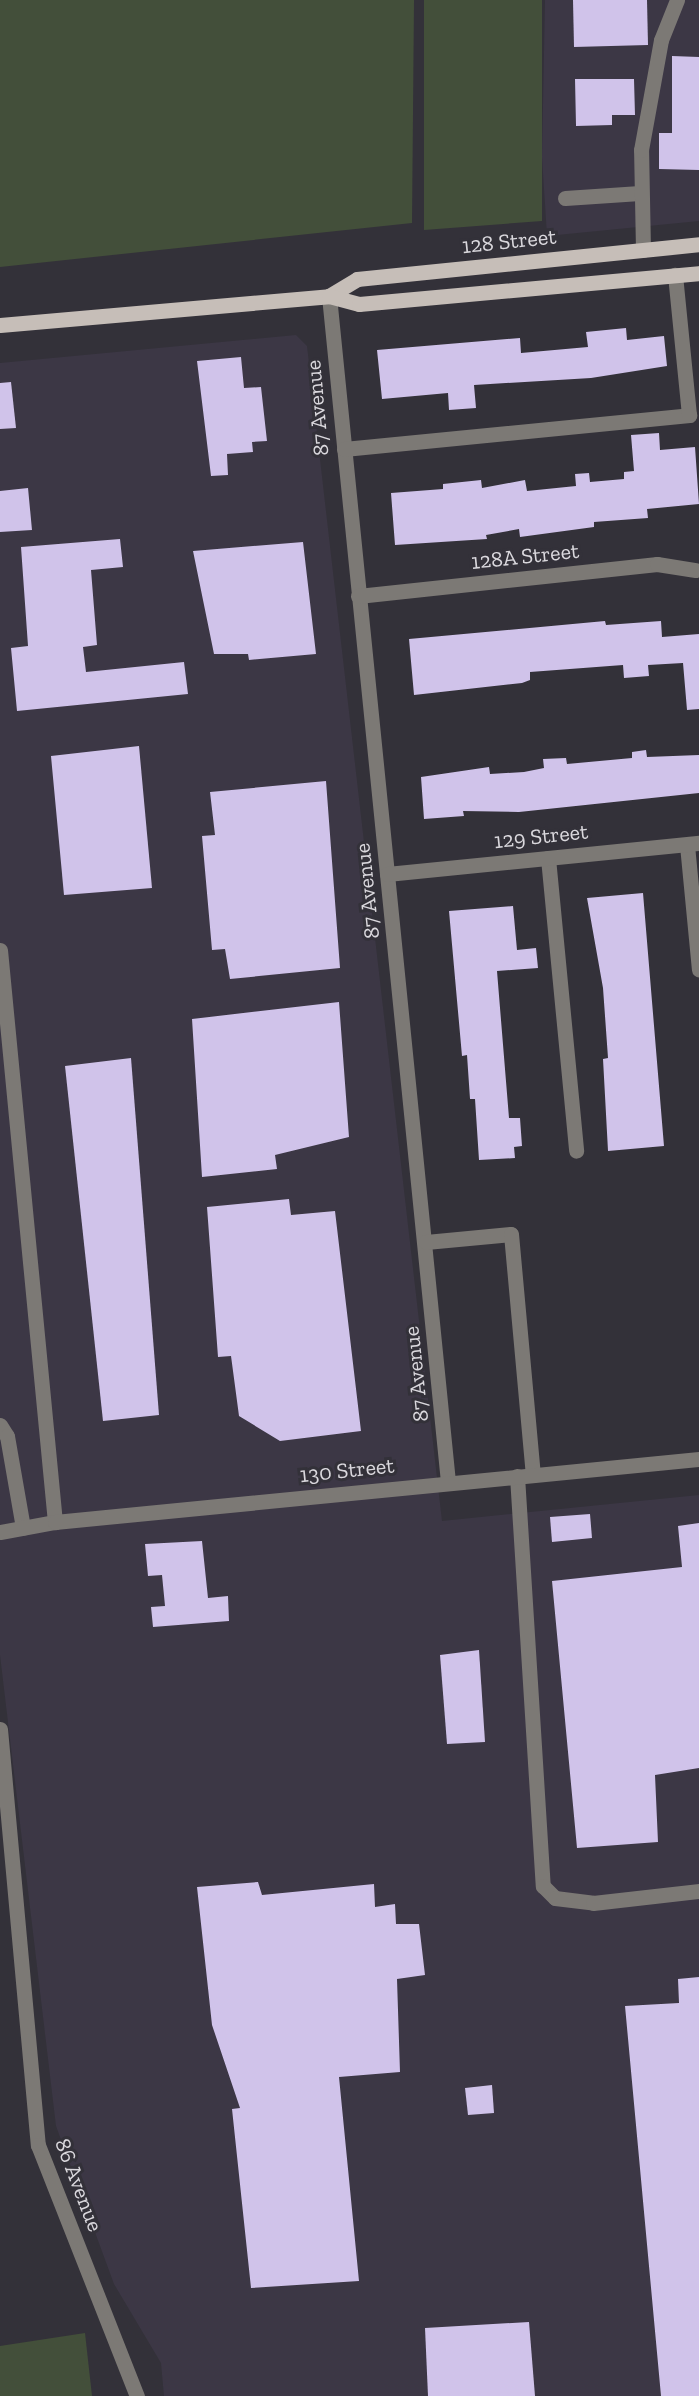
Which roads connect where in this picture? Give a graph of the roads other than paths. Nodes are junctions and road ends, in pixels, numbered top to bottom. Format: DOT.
graph roads {
  1 [pos="677,0"];
  2 [pos="640,193"];
  3 [pos="565,198"];
  4 [pos="699,244"];
  5 [pos="643,249"];
  6 [pos="699,273"];
  7 [pos="675,275"];
  8 [pos="329,296"];
  9 [pos="0,325"];
  10 [pos="344,449"];
  11 [pos="696,570"];
  12 [pos="357,596"];
  13 [pos="693,844"];
  14 [pos="548,858"];
  15 [pos="387,874"];
  16 [pos="0,950"];
  17 [pos="699,969"];
  18 [pos="576,1151"];
  19 [pos="426,1242"];
  20 [pos="0,1425"];
  21 [pos="699,1459"];
  22 [pos="533,1475"];
  23 [pos="517,1476"];
  24 [pos="448,1482"];
  25 [pos="55,1522"];
  26 [pos="23,1528"];
  27 [pos="0,1532"];
  28 [pos="0,1729"];
  29 [pos="699,1891"];
  30 [pos="137,2396"];
  1 -- 2 [label="street"];
  2 -- 3 [label="street"];
  2 -- 5 [label="street"];
  4 -- 5 [label="main road, 128 Street"];
  5 -- 8 [label="main road, 128 Street"];
  6 -- 7 [label="main road, 128 Street"];
  7 -- 8 [label="main road, 128 Street"];
  7 -- 10 [label="street"];
  8 -- 9 [label="main road, 128 Street"];
  8 -- 10 [label="street, 87 Avenue"];
  10 -- 12 [label="street, 87 Avenue"];
  11 -- 12 [label="street, 128A Street"];
  12 -- 15 [label="street, 87 Avenue"];
  13 -- 14 [label="street, 129 Street"];
  13 -- 17 [label="street"];
  14 -- 15 [label="street, 129 Street"];
  14 -- 18 [label="street"];
  15 -- 19 [label="street, 87 Avenue"];
  16 -- 25 [label="street"];
  19 -- 22 [label="street"];
  19 -- 24 [label="street, 87 Avenue"];
  20 -- 26 [label="street"];
  21 -- 22 [label="street, 130 Street"];
  22 -- 23 [label="street, 130 Street"];
  23 -- 24 [label="street, 130 Street"];
  23 -- 29 [label="street"];
  24 -- 25 [label="street, 130 Street"];
  25 -- 26 [label="street, 130 Street"];
  26 -- 27 [label="street, 130 Street"];
  28 -- 30 [label="street, 86 Avenue"];
}
